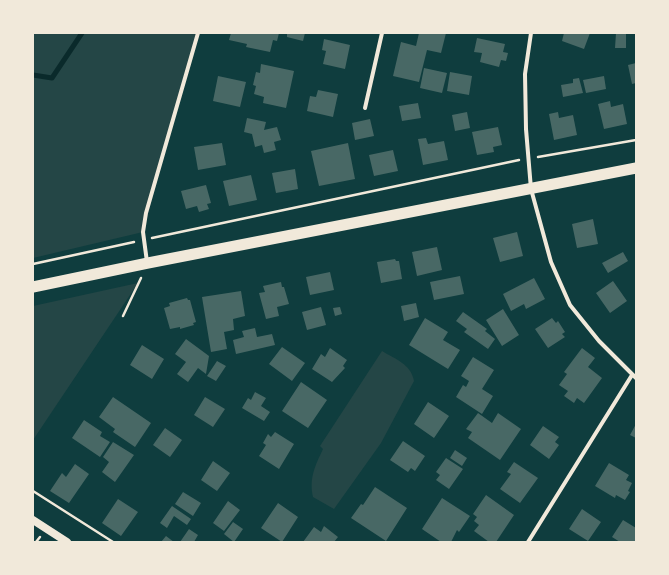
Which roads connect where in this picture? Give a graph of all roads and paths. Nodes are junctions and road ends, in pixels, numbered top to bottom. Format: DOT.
graph roads {
  1 [pos="198,33"];
  2 [pos="382,33"];
  3 [pos="531,33"];
  4 [pos="365,108"];
  5 [pos="636,140"];
  6 [pos="528,158"];
  7 [pos="636,168"];
  8 [pos="531,188"];
  9 [pos="144,240"];
  10 [pos="148,263"];
  11 [pos="33,264"];
  12 [pos="33,287"];
  13 [pos="123,316"];
  14 [pos="634,376"];
  15 [pos="33,491"];
  16 [pos="33,520"];
  17 [pos="67,542"];
  18 [pos="113,542"];
  19 [pos="528,542"];
  1 -- 9 [label="street"];
  2 -- 4 [label="street"];
  3 -- 6 [label="street"];
  5 -- 6 [label="path"];
  6 -- 8 [label="street"];
  6 -- 9 [label="path"];
  7 -- 8 [label="highway"];
  8 -- 10 [label="highway"];
  8 -- 14 [label="street"];
  9 -- 10 [label="street"];
  9 -- 11 [label="path"];
  10 -- 12 [label="highway"];
  10 -- 13 [label="path"];
  14 -- 19 [label="street"];
  15 -- 18 [label="path"];
  16 -- 17 [label="main road"];
}
